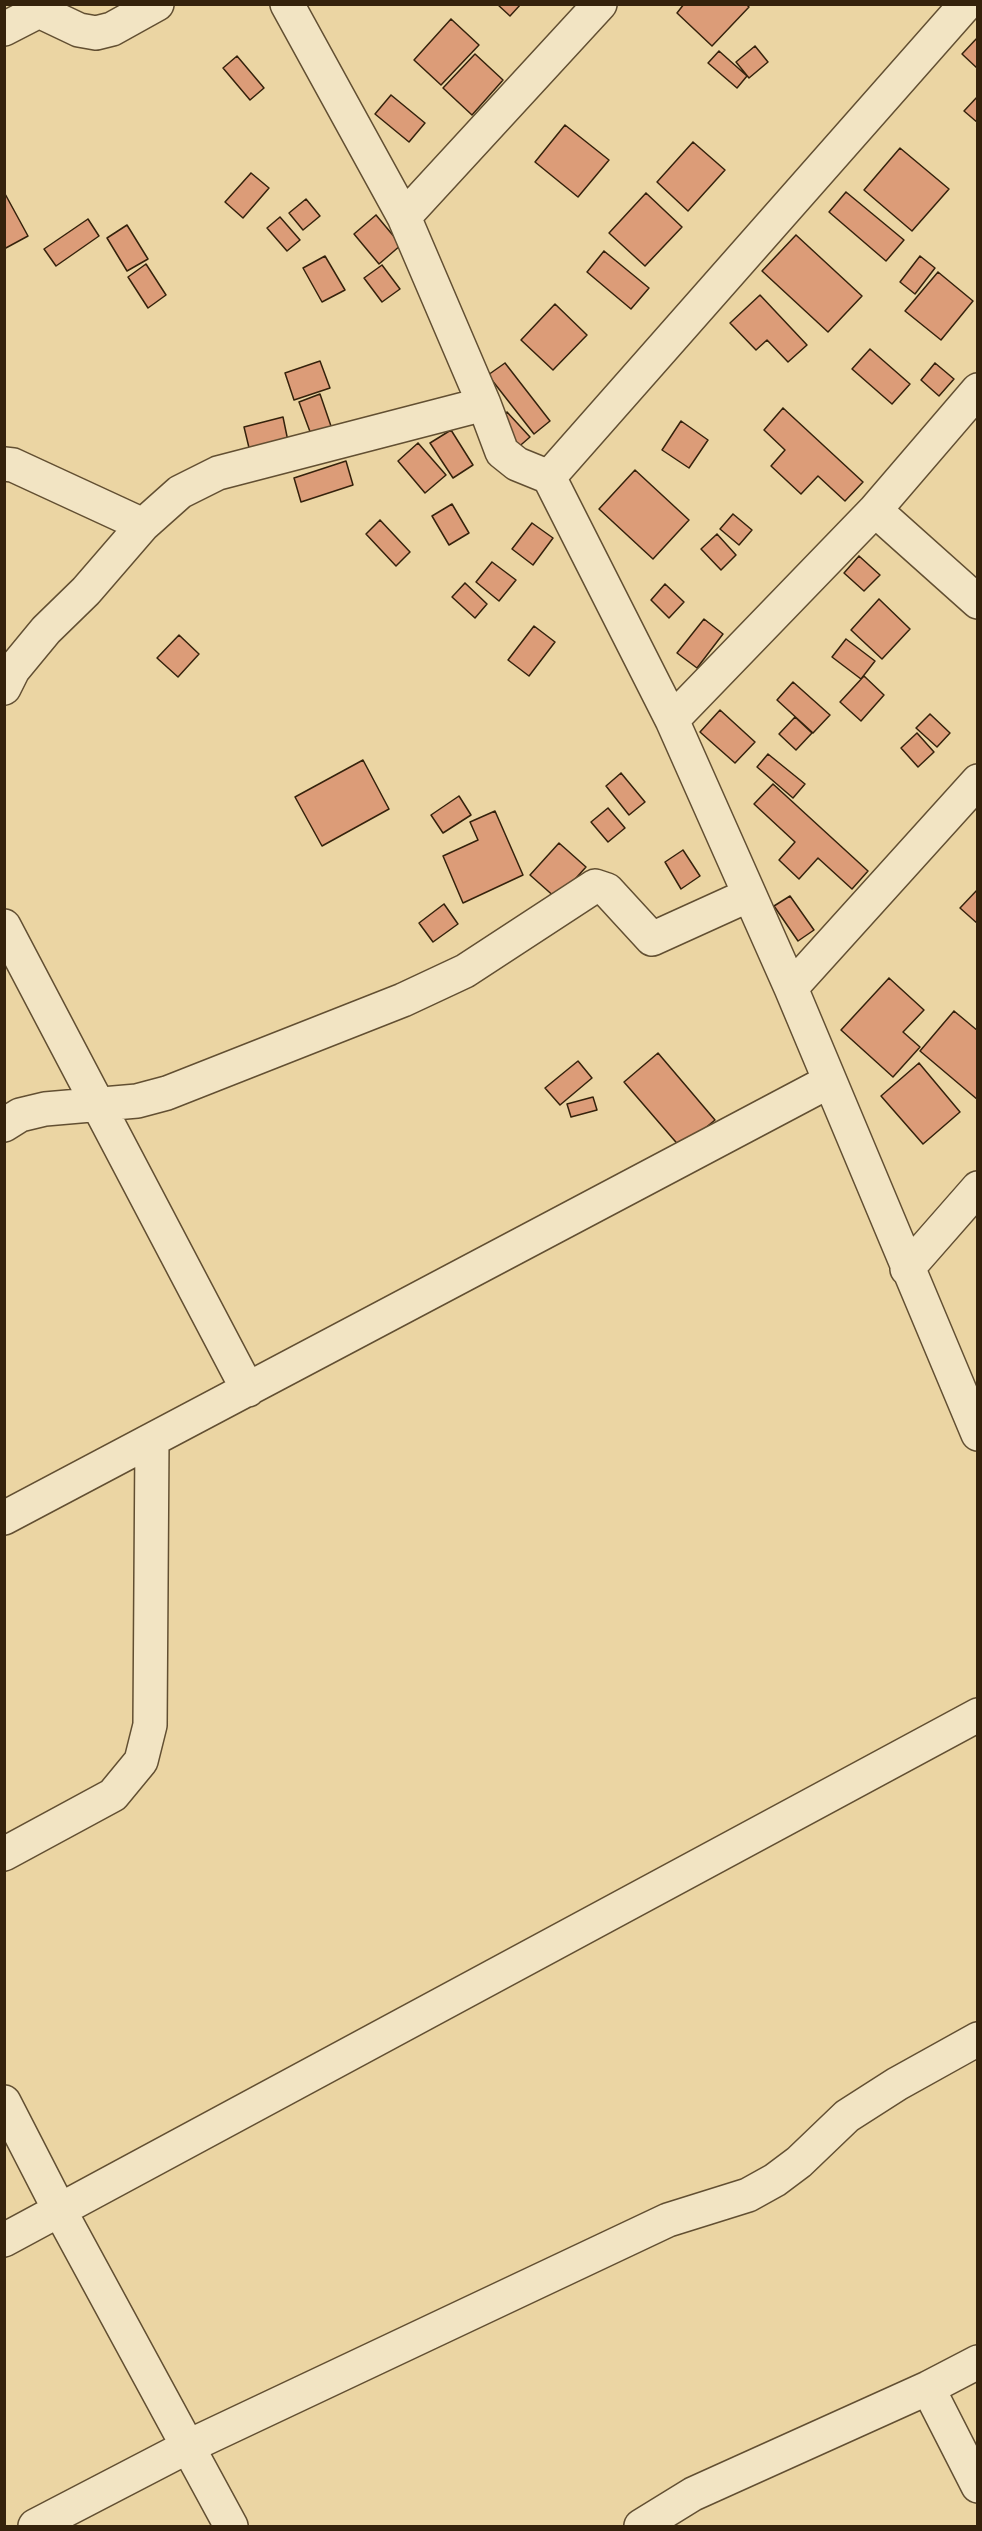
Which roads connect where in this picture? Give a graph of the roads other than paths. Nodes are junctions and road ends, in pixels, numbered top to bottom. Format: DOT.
graph roads {
  1 [pos="157,4"];
  2 [pos="287,4"];
  3 [pos="600,4"];
  4 [pos="966,4"];
  5 [pos="37,8"];
  6 [pos="4,29"];
  7 [pos="404,217"];
  8 [pos="978,390"];
  9 [pos="484,404"];
  10 [pos="4,464"];
  11 [pos="549,477"];
  12 [pos="874,510"];
  13 [pos="143,525"];
  14 [pos="978,602"];
  15 [pos="4,688"];
  16 [pos="672,720"];
  17 [pos="978,781"];
  18 [pos="749,895"];
  19 [pos="4,926"];
  20 [pos="791,988"];
  21 [pos="828,1082"];
  22 [pos="98,1104"];
  23 [pos="4,1125"];
  24 [pos="978,1188"];
  25 [pos="907,1269"];
  26 [pos="248,1390"];
  27 [pos="978,1434"];
  28 [pos="152,1440"];
  29 [pos="4,1518"];
  30 [pos="978,1715"];
  31 [pos="4,1854"];
  32 [pos="978,2039"];
  33 [pos="4,2102"];
  34 [pos="60,2211"];
  35 [pos="4,2240"];
  36 [pos="978,2362"];
  37 [pos="928,2388"];
  38 [pos="187,2447"];
  39 [pos="978,2486"];
  40 [pos="35,2526"];
  41 [pos="231,2526"];
  42 [pos="641,2526"];
  1 -- 5 [label="street"];
  2 -- 7 [label="street"];
  3 -- 7 [label="street"];
  4 -- 11 [label="street"];
  5 -- 6 [label="street"];
  7 -- 9 [label="street"];
  8 -- 12 [label="street"];
  9 -- 11 [label="street"];
  9 -- 13 [label="street"];
  10 -- 13 [label="street"];
  11 -- 16 [label="street"];
  12 -- 14 [label="street"];
  12 -- 16 [label="street"];
  13 -- 15 [label="street"];
  16 -- 18 [label="street"];
  17 -- 20 [label="street"];
  18 -- 20 [label="street"];
  18 -- 22 [label="street"];
  19 -- 22 [label="street"];
  20 -- 21 [label="street"];
  21 -- 25 [label="street"];
  21 -- 26 [label="street"];
  22 -- 23 [label="street"];
  22 -- 26 [label="street"];
  24 -- 25 [label="street"];
  25 -- 27 [label="street"];
  26 -- 28 [label="street"];
  28 -- 29 [label="street"];
  28 -- 31 [label="street"];
  30 -- 34 [label="street"];
  32 -- 38 [label="street"];
  33 -- 34 [label="street"];
  34 -- 35 [label="street"];
  34 -- 38 [label="street"];
  36 -- 37 [label="street"];
  37 -- 39 [label="street"];
  37 -- 42 [label="street"];
  38 -- 40 [label="street"];
  38 -- 41 [label="street"];
}
